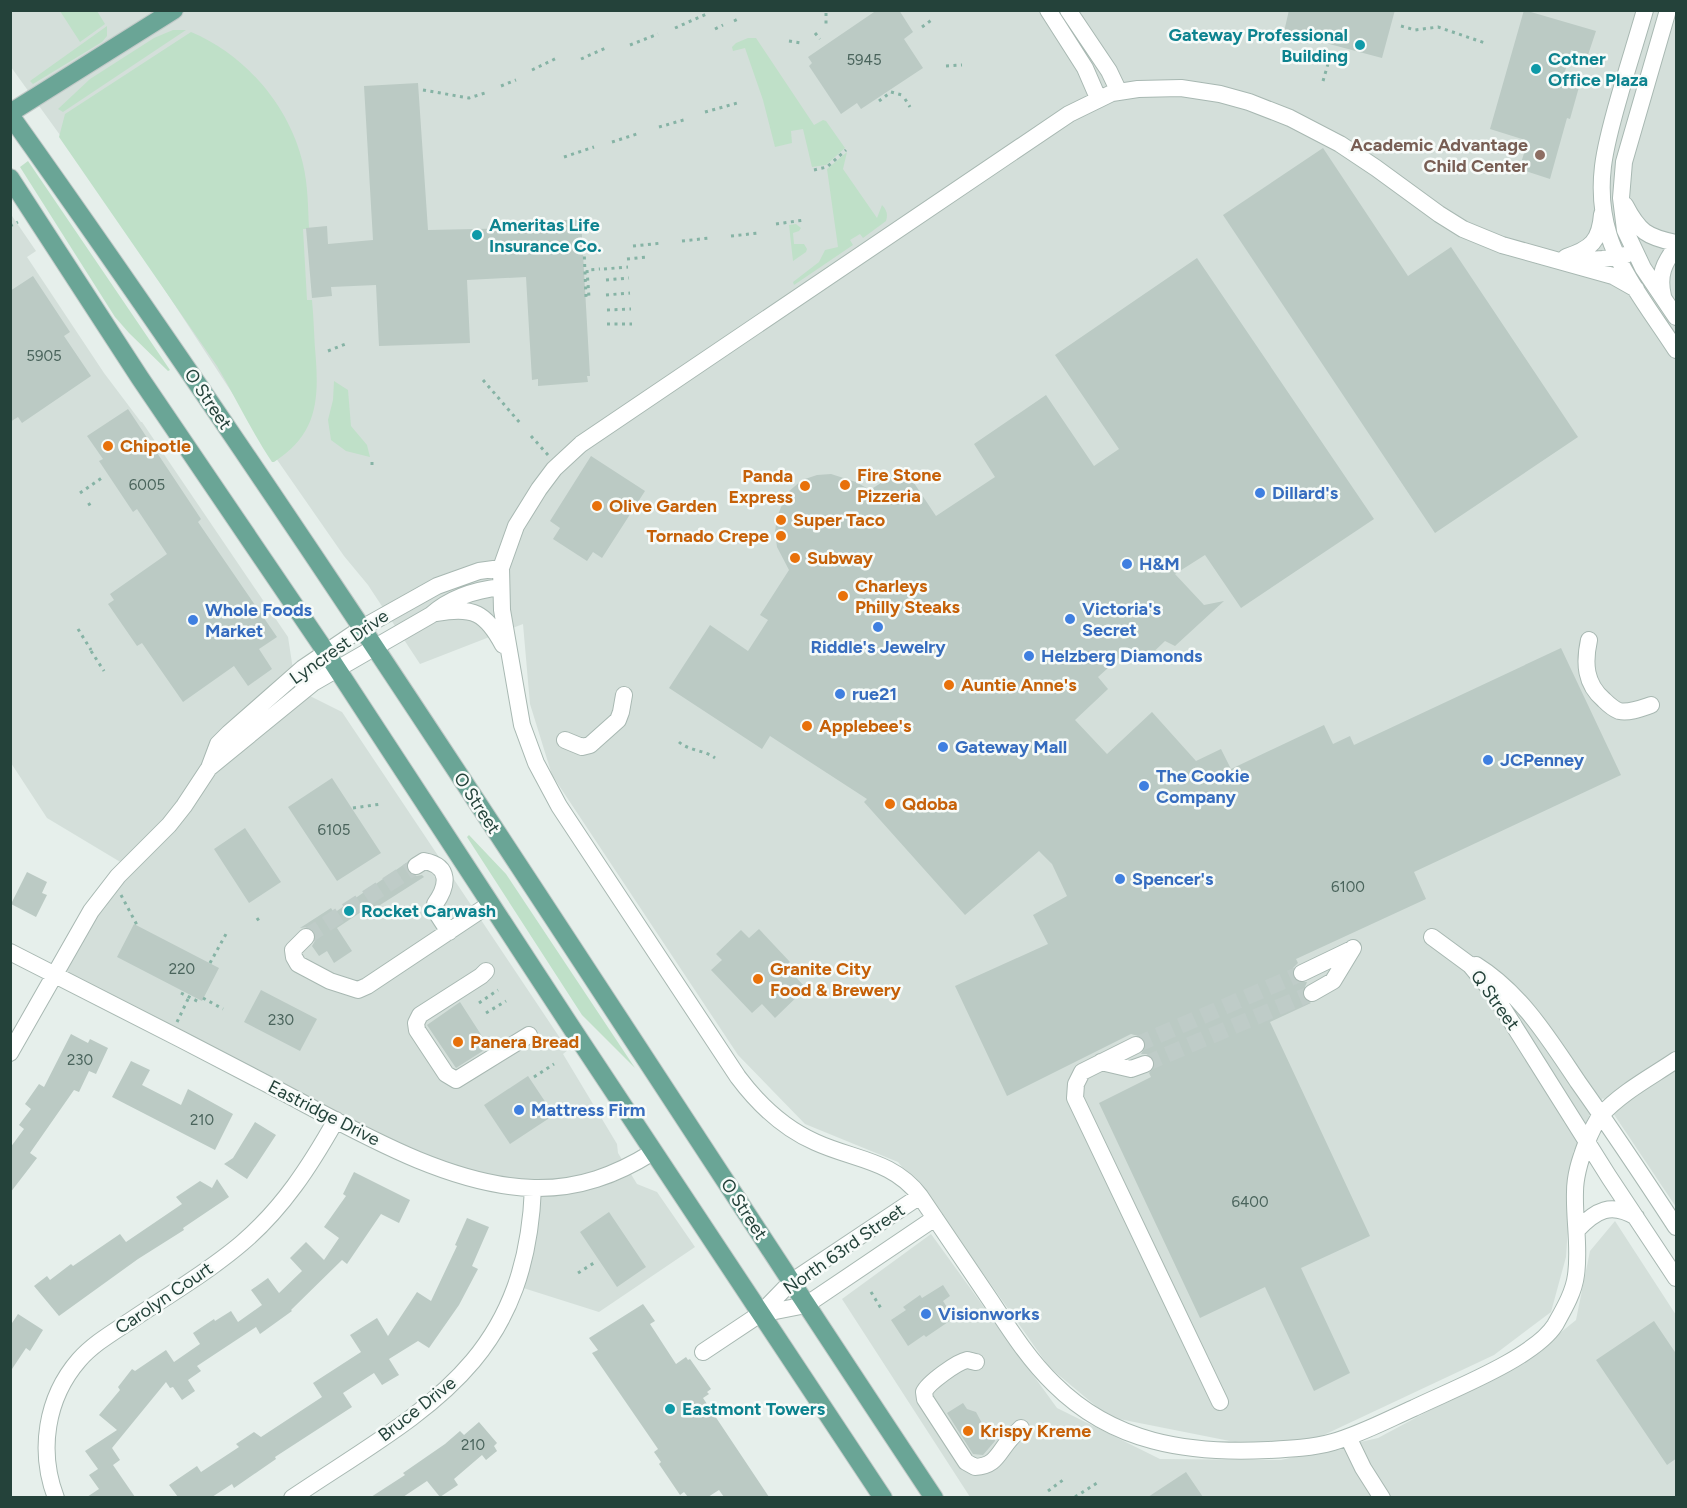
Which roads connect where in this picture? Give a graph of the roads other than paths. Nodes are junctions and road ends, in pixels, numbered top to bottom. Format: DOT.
graph roads {
  1 [pos="174,10"];
  2 [pos="1645,10"];
  3 [pos="1668,10"];
  4 [pos="1063,14"];
  5 [pos="1119,92"];
  6 [pos="1098,98"];
  7 [pos="10,114"];
  8 [pos="10,178"];
  9 [pos="1621,198"];
  10 [pos="1603,208"];
  11 [pos="1677,245"];
  12 [pos="1636,253"];
  13 [pos="1618,257"];
  14 [pos="1557,260"];
  15 [pos="1636,289"];
  16 [pos="1663,296"];
  17 [pos="1677,317"];
  18 [pos="1677,350"];
  19 [pos="501,567"];
  20 [pos="501,587"];
  21 [pos="430,615"];
  22 [pos="362,628"];
  23 [pos="1589,640"];
  24 [pos="374,646"];
  25 [pos="326,652"];
  26 [pos="509,656"];
  27 [pos="337,668"];
  28 [pos="624,695"];
  29 [pos="1651,705"];
  30 [pos="566,740"];
  31 [pos="208,768"];
  32 [pos="416,866"];
  33 [pos="490,904"];
  34 [pos="449,932"];
  35 [pos="306,937"];
  36 [pos="10,952"];
  37 [pos="486,971"];
  38 [pos="1302,973"];
  39 [pos="55,975"];
  40 [pos="1312,993"];
  41 [pos="528,1035"];
  42 [pos="1136,1045"];
  43 [pos="10,1053"];
  44 [pos="1677,1060"];
  45 [pos="1101,1062"];
  46 [pos="1145,1064"];
  47 [pos="1602,1115"];
  48 [pos="336,1120"];
  49 [pos="1587,1142"];
  50 [pos="653,1152"];
  51 [pos="533,1188"];
  52 [pos="920,1196"];
  53 [pos="935,1218"];
  54 [pos="1636,1218"];
  55 [pos="1677,1227"];
  56 [pos="1577,1230"];
  57 [pos="1677,1278"];
  58 [pos="791,1282"];
  59 [pos="806,1305"];
  60 [pos="760,1314"];
  61 [pos="703,1352"];
  62 [pos="976,1362"];
  63 [pos="1220,1402"];
  64 [pos="1021,1428"];
  65 [pos="1348,1437"];
  66 [pos="56,1497"];
  67 [pos="292,1497"];
  68 [pos="883,1497"];
  69 [pos="934,1497"];
  70 [pos="1382,1497"];
  1 -- 7 [label="main road"];
  2 -- 10 [label="street"];
  3 -- 9 [label="street"];
  4 -- 5 [label="street"];
  4 -- 6 [label="street"];
  5 -- 6 [label="street"];
  5 -- 14 [label="street"];
  6 -- 19 [label="street"];
  7 -- 22 [label="main road, O Street"];
  8 -- 25 [label="main road"];
  9 -- 11 [label="street"];
  9 -- 12 [label="street"];
  10 -- 13 [label="street"];
  10 -- 14 [label="street"];
  11 -- 16 [label="street"];
  12 -- 13 [label="street"];
  12 -- 16 [label="street"];
  13 -- 14 [label="street"];
  13 -- 15 [label="street"];
  14 -- 15 [label="street"];
  15 -- 18 [label="street"];
  16 -- 17 [label="street"];
  19 -- 20 [label="street"];
  19 -- 22 [label="street, Lyncrest Drive"];
  20 -- 21 [label="street, Lyncrest Drive"];
  20 -- 26 [label="street"];
  21 -- 24 [label="street, Lyncrest Drive"];
  21 -- 26 [label="street"];
  22 -- 24 [label="main road, O Street"];
  22 -- 25 [label="street, Lyncrest Drive"];
  23 -- 29 [label="street"];
  24 -- 27 [label="street, Lyncrest Drive"];
  24 -- 58 [label="main road, O Street"];
  25 -- 27 [label="main road"];
  25 -- 31 [label="street, Lyncrest Drive"];
  26 -- 52 [label="street"];
  27 -- 31 [label="street, Lyncrest Drive"];
  27 -- 33 [label="main road"];
  28 -- 30 [label="street"];
  31 -- 39 [label="street, Lyncrest Drive"];
  32 -- 34 [label="street"];
  33 -- 34 [label="street"];
  33 -- 50 [label="main road"];
  34 -- 35 [label="street"];
  36 -- 39 [label="street, Eastridge Drive"];
  37 -- 41 [label="street"];
  38 -- 40 [label="street"];
  39 -- 43 [label="street, Lyncrest Drive"];
  39 -- 48 [label="street, Eastridge Drive"];
  42 -- 45 [label="street"];
  44 -- 47 [label="street"];
  45 -- 46 [label="street"];
  45 -- 63 [label="street"];
  47 -- 49 [label="street"];
  47 -- 49 [label="street, Q Street"];
  47 -- 55 [label="street, Q Street"];
  48 -- 51 [label="street, Eastridge Drive"];
  48 -- 66 [label="street, Carolyn Court"];
  49 -- 54 [label="street, Q Street"];
  49 -- 56 [label="street"];
  50 -- 51 [label="street, Eastridge Drive"];
  50 -- 60 [label="main road"];
  51 -- 67 [label="street, Bruce Drive"];
  52 -- 53 [label="street"];
  52 -- 58 [label="street, North 63rd Street"];
  53 -- 59 [label="street, North 63rd Street"];
  53 -- 65 [label="street"];
  54 -- 56 [label="street"];
  54 -- 57 [label="street, Q Street"];
  56 -- 65 [label="street"];
  58 -- 59 [label="main road, O Street"];
  58 -- 60 [label="street, North 63rd Street"];
  59 -- 60 [label="street, North 63rd Street"];
  59 -- 69 [label="main road, O Street"];
  60 -- 61 [label="street"];
  60 -- 68 [label="main road"];
  62 -- 64 [label="street"];
  65 -- 70 [label="street"];
}
